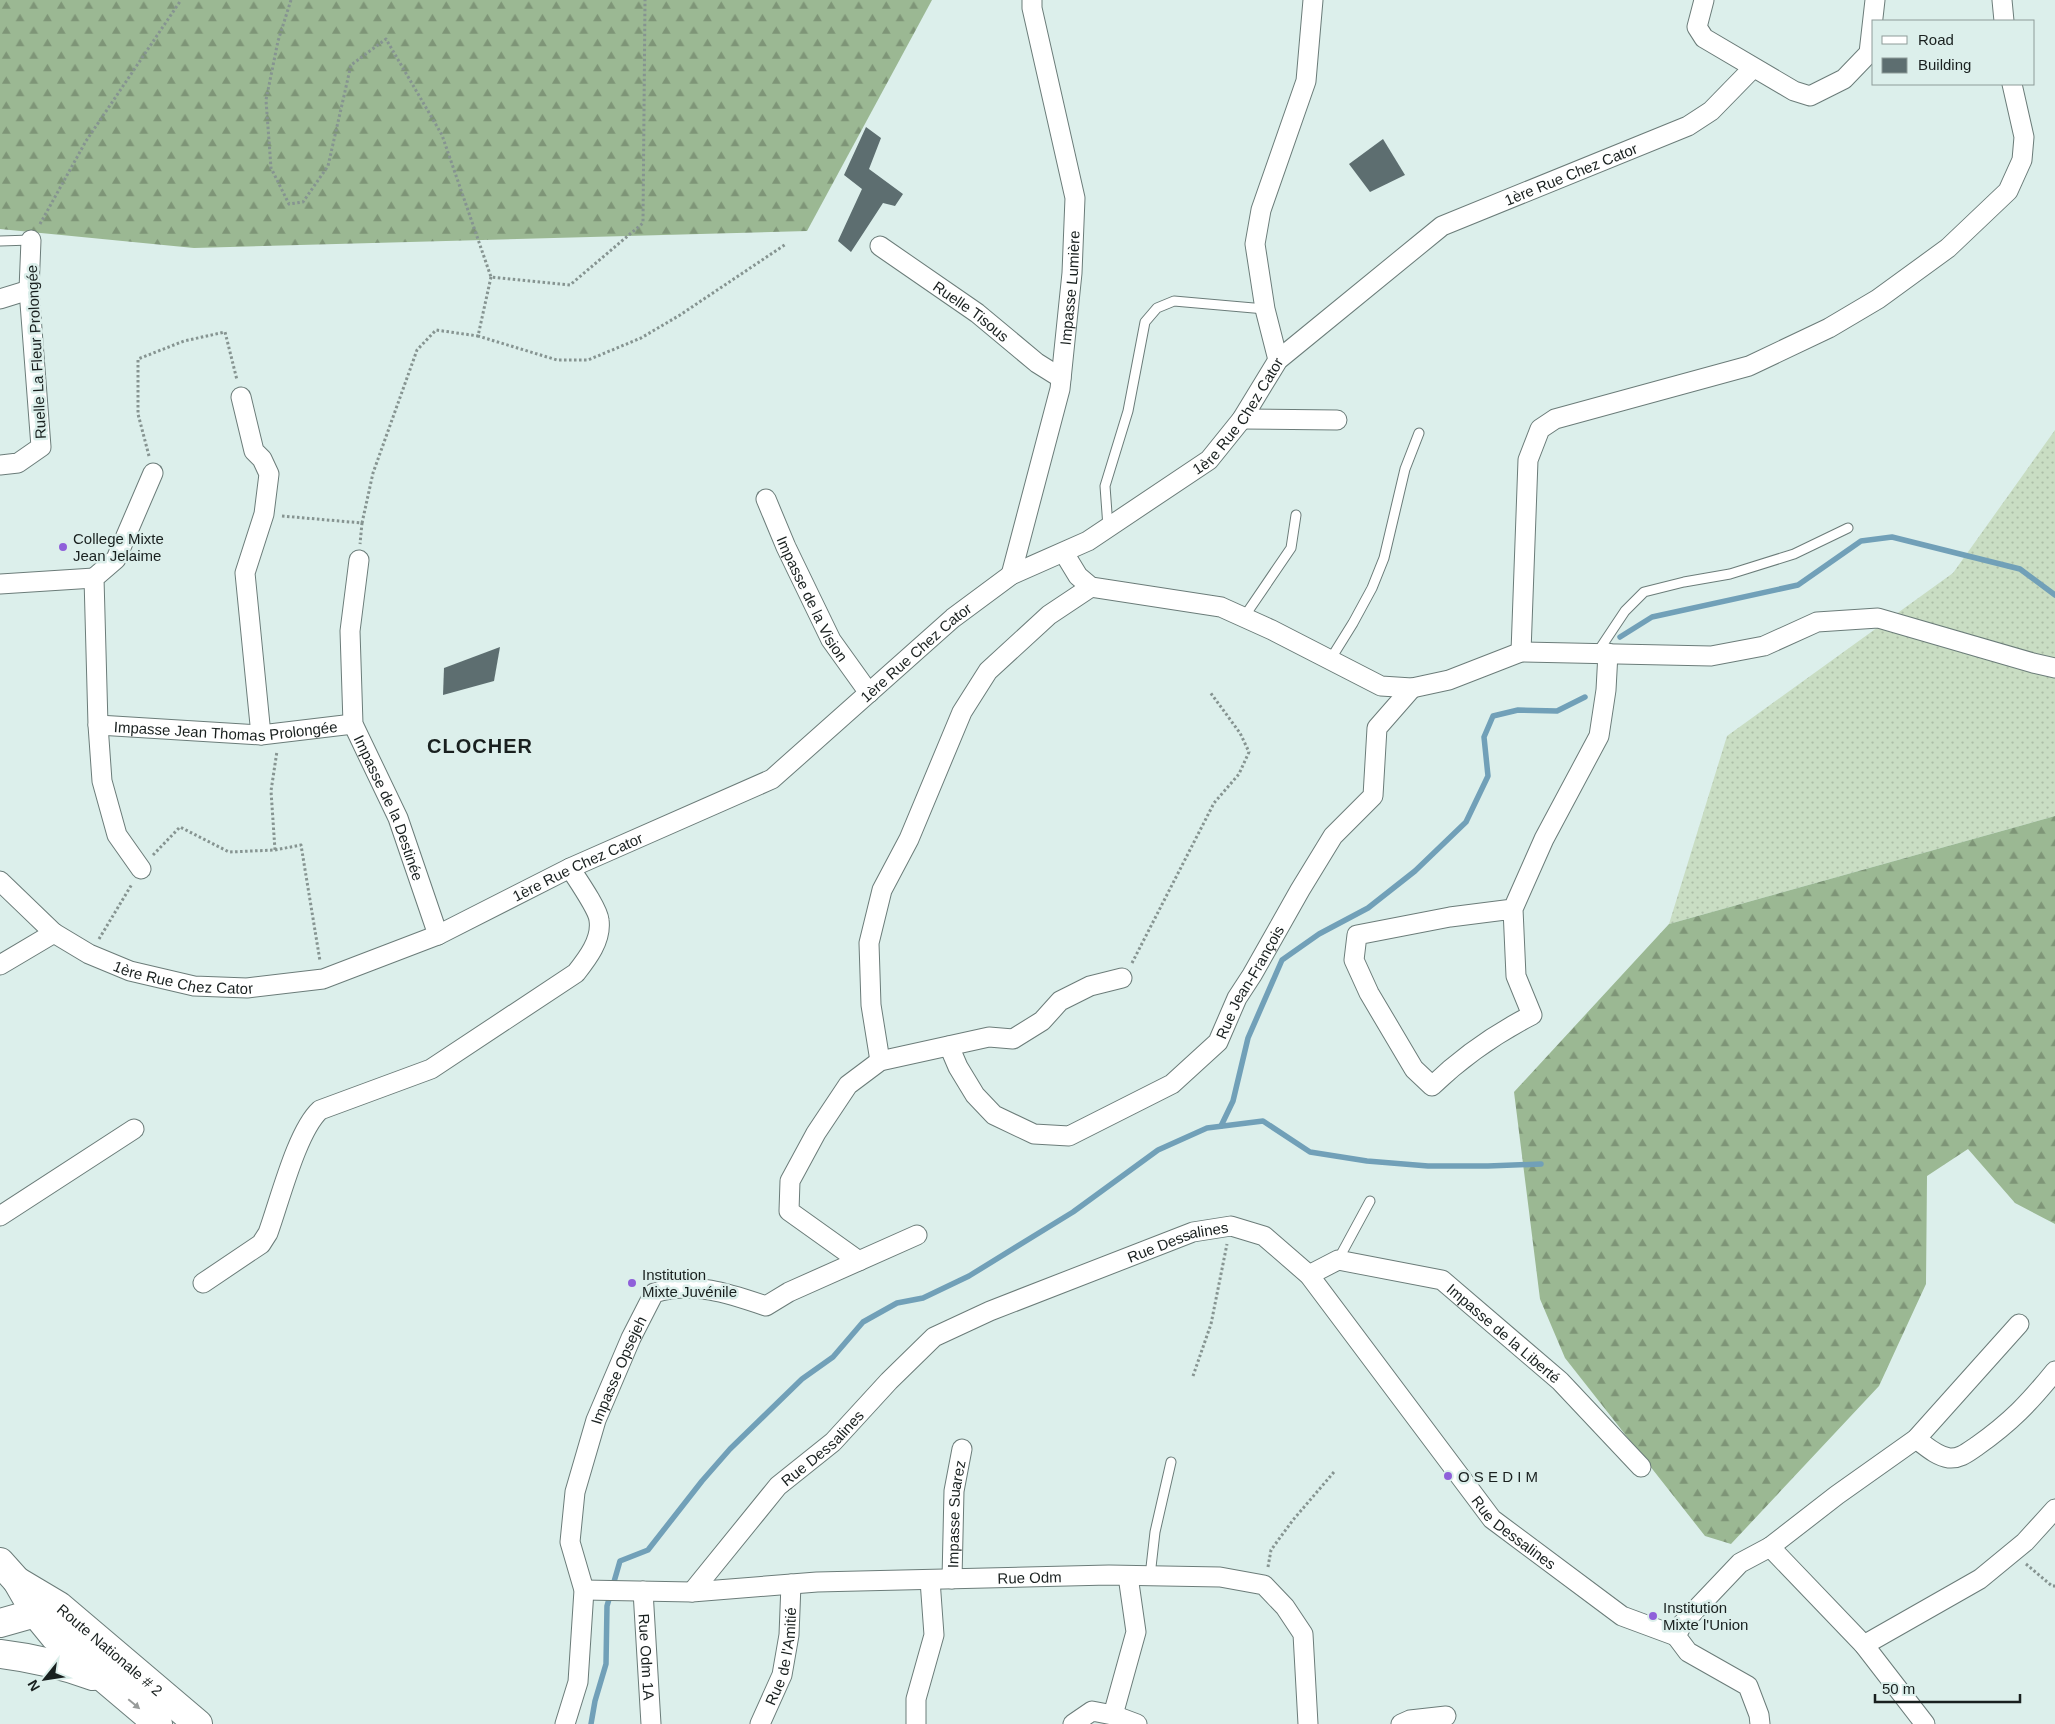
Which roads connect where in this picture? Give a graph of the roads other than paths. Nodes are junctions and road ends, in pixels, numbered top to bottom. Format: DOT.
graph roads {
  1 [pos="1032,0"];
  2 [pos="1313,0"];
  3 [pos="1704,0"];
  4 [pos="1875,0"];
  5 [pos="2002,0"];
  6 [pos="1873,20"];
  7 [pos="2004,20"];
  8 [pos="1872,26"];
  9 [pos="1752,68"];
  10 [pos="2012,85"];
  11 [pos="31,240"];
  12 [pos="0,241"];
  13 [pos="880,246"];
  14 [pos="29,290"];
  15 [pos="0,300"];
  16 [pos="1265,309"];
  17 [pos="1278,360"];
  18 [pos="1061,378"];
  19 [pos="242,397"];
  20 [pos="1242,419"];
  21 [pos="1338,420"];
  22 [pos="1419,433"];
  23 [pos="0,465"];
  24 [pos="154,473"];
  25 [pos="766,499"];
  26 [pos="1296,515"];
  27 [pos="1108,527"];
  28 [pos="1848,528"];
  29 [pos="1064,553"];
  30 [pos="359,560"];
  31 [pos="1012,575"];
  32 [pos="94,578"];
  33 [pos="0,584"];
  34 [pos="1091,587"];
  35 [pos="1244,617"];
  36 [pos="1521,652"];
  37 [pos="1608,653"];
  38 [pos="1330,660"];
  39 [pos="2055,668"];
  40 [pos="1412,688"];
  41 [pos="869,693"];
  42 [pos="353,724"];
  43 [pos="98,725"];
  44 [pos="261,734"];
  45 [pos="570,868"];
  46 [pos="141,869"];
  47 [pos="0,882"];
  48 [pos="1514,909"];
  49 [pos="54,933"];
  50 [pos="438,935"];
  51 [pos="0,965"];
  52 [pos="1122,978"];
  53 [pos="949,1046"];
  54 [pos="880,1062"];
  55 [pos="134,1129"];
  56 [pos="1370,1202"];
  57 [pos="0,1216"];
  58 [pos="917,1235"];
  59 [pos="1338,1260"];
  60 [pos="859,1261"];
  61 [pos="1309,1275"];
  62 [pos="203,1283"];
  63 [pos="2019,1324"];
  64 [pos="2055,1371"];
  65 [pos="1916,1439"];
  66 [pos="962,1450"];
  67 [pos="1171,1462"];
  68 [pos="1641,1467"];
  69 [pos="2055,1509"];
  70 [pos="1770,1547"];
  71 [pos="9,1571"];
  72 [pos="1128,1576"];
  73 [pos="1150,1576"];
  74 [pos="952,1579"];
  75 [pos="930,1580"];
  76 [pos="791,1584"];
  77 [pos="584,1590"];
  78 [pos="643,1591"];
  79 [pos="692,1592"];
  80 [pos="48,1610"];
  81 [pos="0,1623"];
  82 [pos="83,1627"];
  83 [pos="54,1636"];
  84 [pos="1676,1636"];
  85 [pos="1864,1645"];
  86 [pos="0,1654"];
  87 [pos="108,1682"];
  88 [pos="1113,1715"];
  89 [pos="1446,1716"];
  90 [pos="158,1724"];
  91 [pos="198,1724"];
  92 [pos="565,1724"];
  93 [pos="651,1724"];
  94 [pos="760,1724"];
  95 [pos="916,1724"];
  96 [pos="1074,1724"];
  97 [pos="1137,1724"];
  98 [pos="1308,1724"];
  99 [pos="1401,1724"];
  100 [pos="1760,1724"];
  101 [pos="1925,1724"];
  1 -- 18 [label="street, Impasse Lumière"];
  2 -- 16 [label="street"];
  3 -- 9 [label="street"];
  4 -- 6 [label="street"];
  5 -- 7 [label="street"];
  8 -- 9 [label="street"];
  9 -- 17 [label="street, 1ère Rue Chez Cator"];
  10 -- 36 [label="street"];
  11 -- 12 [label="lane"];
  11 -- 14 [label="street, Ruelle La Fleur Prolongée"];
  13 -- 18 [label="street, Ruelle Tisous"];
  14 -- 15 [label="street"];
  14 -- 23 [label="street, Ruelle La Fleur Prolongée"];
  16 -- 17 [label="street"];
  16 -- 27 [label="lane"];
  17 -- 20 [label="street, 1ère Rue Chez Cator"];
  18 -- 31 [label="street, Impasse Lumière"];
  19 -- 44 [label="street"];
  20 -- 21 [label="street"];
  20 -- 27 [label="street, 1ère Rue Chez Cator"];
  22 -- 38 [label="lane"];
  24 -- 32 [label="street"];
  25 -- 41 [label="street, Impasse de la Vision"];
  26 -- 35 [label="lane"];
  27 -- 29 [label="street, 1ère Rue Chez Cator"];
  28 -- 37 [label="lane"];
  29 -- 31 [label="street, 1ère Rue Chez Cator"];
  29 -- 34 [label="street"];
  30 -- 42 [label="street, Impasse de la Destinée"];
  31 -- 41 [label="street, 1ère Rue Chez Cator"];
  32 -- 33 [label="street"];
  32 -- 43 [label="street, Impasse Jean Thomas Prolongée"];
  34 -- 35 [label="street"];
  34 -- 54 [label="street"];
  35 -- 38 [label="street"];
  36 -- 37 [label="street"];
  36 -- 40 [label="street"];
  37 -- 39 [label="street"];
  37 -- 48 [label="street"];
  38 -- 40 [label="street"];
  40 -- 53 [label="street, Rue Jean-François"];
  41 -- 45 [label="street, 1ère Rue Chez Cator"];
  42 -- 44 [label="street, Impasse Jean Thomas Prolongée"];
  42 -- 50 [label="street, Impasse de la Destinée"];
  43 -- 44 [label="street, Impasse Jean Thomas Prolongée"];
  43 -- 46 [label="street, Impasse Jean Thomas Prolongée"];
  45 -- 50 [label="street, 1ère Rue Chez Cator"];
  45 -- 62 [label="street"];
  47 -- 49 [label="street, 1ère Rue Chez Cator"];
  48 -- 48 [label="street"];
  49 -- 50 [label="street, 1ère Rue Chez Cator"];
  49 -- 51 [label="street"];
  52 -- 53 [label="street"];
  53 -- 54 [label="street"];
  54 -- 60 [label="street"];
  55 -- 57 [label="street"];
  56 -- 59 [label="lane"];
  58 -- 60 [label="street, Impasse Opsejeh"];
  59 -- 61 [label="street"];
  59 -- 68 [label="street, Impasse de la Liberté"];
  60 -- 77 [label="street, Impasse Opsejeh"];
  61 -- 79 [label="street, Rue Dessalines"];
  61 -- 84 [label="street, Rue Dessalines"];
  63 -- 65 [label="street"];
  64 -- 65 [label="street"];
  65 -- 70 [label="street"];
  66 -- 74 [label="street, Impasse Suarez"];
  67 -- 73 [label="lane"];
  69 -- 85 [label="street"];
  70 -- 84 [label="street"];
  70 -- 85 [label="street"];
  71 -- 80 [label="main road, Route Nationale # 2"];
  72 -- 73 [label="street, Rue Odm"];
  72 -- 74 [label="street, Rue Odm"];
  72 -- 88 [label="street"];
  73 -- 98 [label="street, Rue Odm"];
  74 -- 75 [label="street, Rue Odm"];
  75 -- 76 [label="street, Rue Odm"];
  75 -- 95 [label="street"];
  76 -- 79 [label="street, Rue Odm"];
  76 -- 94 [label="street, Rue de l'Amitié"];
  77 -- 78 [label="street, Rue Odm"];
  77 -- 92 [label="street, Impasse Opsejeh"];
  78 -- 79 [label="street, Rue Odm"];
  78 -- 93 [label="street, Rue Odm 1A"];
  80 -- 81 [label="main road"];
  80 -- 82 [label="main road, Route Nationale # 2"];
  80 -- 83 [label="main road, Route Nationale # 2"];
  82 -- 83 [label="main road"];
  82 -- 91 [label="main road, Route Nationale # 2"];
  83 -- 86 [label="main road"];
  83 -- 87 [label="main road, Route Nationale # 2"];
  84 -- 100 [label="street"];
  85 -- 101 [label="street"];
  86 -- 87 [label="main road"];
  87 -- 90 [label="main road, Route Nationale # 2, one-way"];
  88 -- 96 [label="street"];
  88 -- 97 [label="street"];
  89 -- 99 [label="street"];
}
